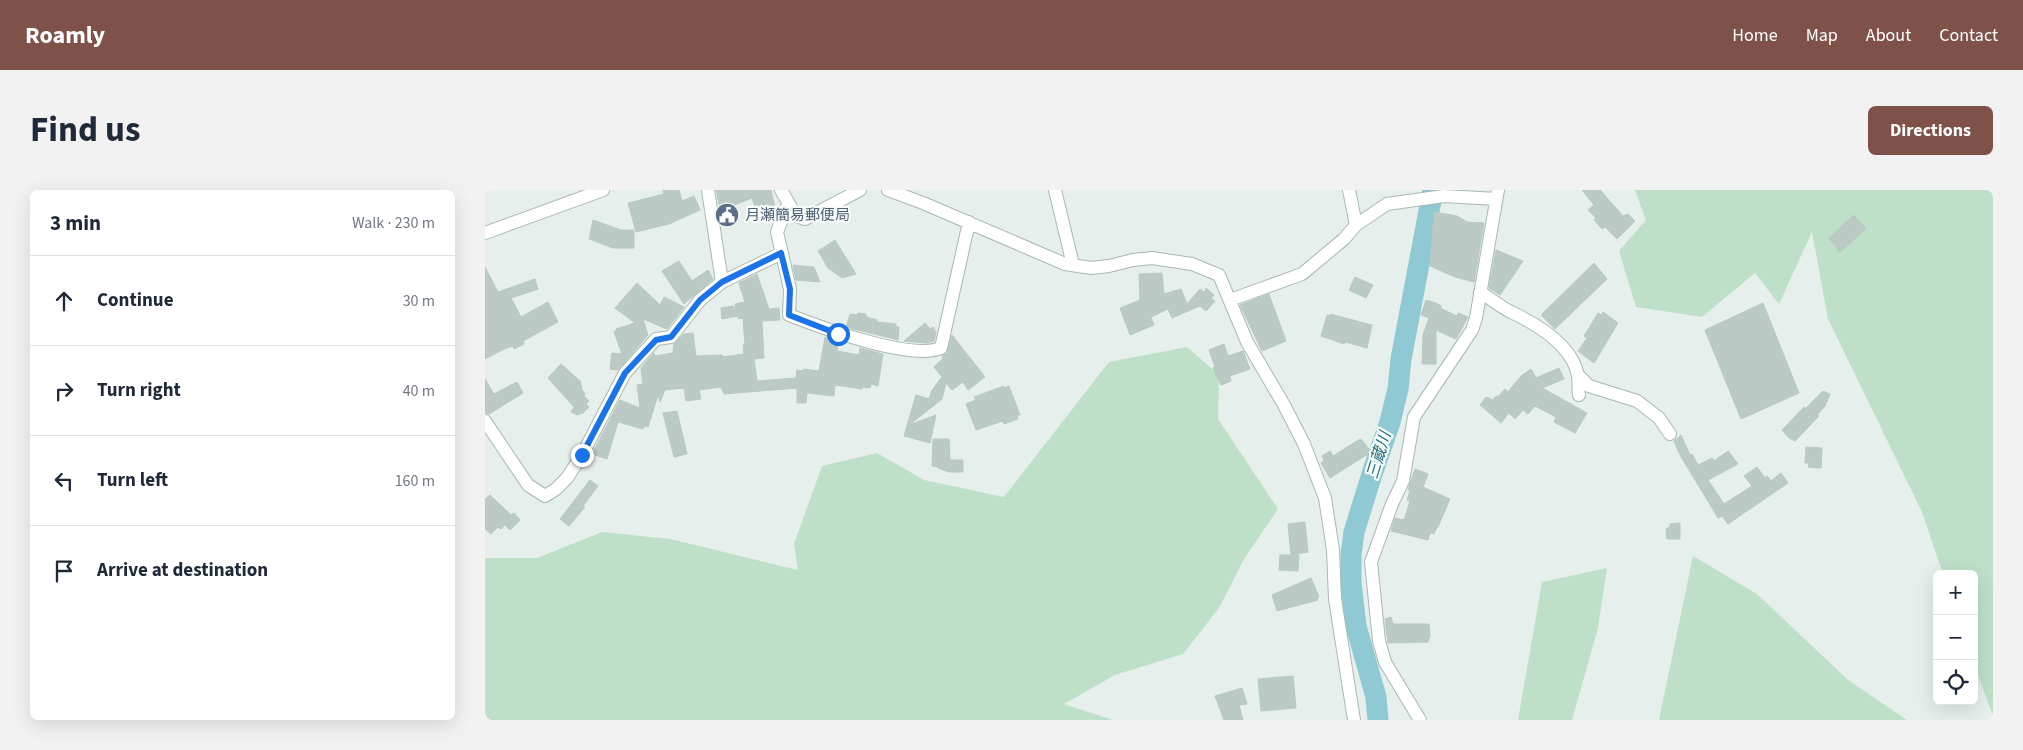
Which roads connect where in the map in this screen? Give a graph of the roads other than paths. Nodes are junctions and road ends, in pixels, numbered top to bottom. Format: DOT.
graph roads {
  1 [pos="603,190"];
  2 [pos="708,190"];
  3 [pos="781,190"];
  4 [pos="860,190"];
  5 [pos="888,190"];
  6 [pos="1055,190"];
  7 [pos="1349,190"];
  8 [pos="1497,194"];
  9 [pos="787,204"];
  10 [pos="969,222"];
  11 [pos="1356,225"];
  12 [pos="485,233"];
  13 [pos="781,253"];
  14 [pos="1073,265"];
  15 [pos="722,282"];
  16 [pos="1480,292"];
  17 [pos="1229,300"];
  18 [pos="1578,375"];
  19 [pos="1579,395"];
  20 [pos="485,421"];
  21 [pos="1670,434"];
  22 [pos="1354,720"];
  23 [pos="1421,720"];
  1 -- 12 [label="street"];
  2 -- 15 [label="street"];
  3 -- 9 [label="street"];
  4 -- 9 [label="street"];
  5 -- 10 [label="street"];
  6 -- 14 [label="street"];
  7 -- 11 [label="street"];
  8 -- 11 [label="street"];
  8 -- 16 [label="street"];
  9 -- 13 [label="street"];
  10 -- 13 [label="street"];
  10 -- 14 [label="street"];
  11 -- 17 [label="street"];
  13 -- 15 [label="street"];
  14 -- 17 [label="street"];
  15 -- 20 [label="street"];
  16 -- 18 [label="street"];
  16 -- 23 [label="street"];
  17 -- 22 [label="street"];
  18 -- 19 [label="street"];
  18 -- 21 [label="street"];
}
